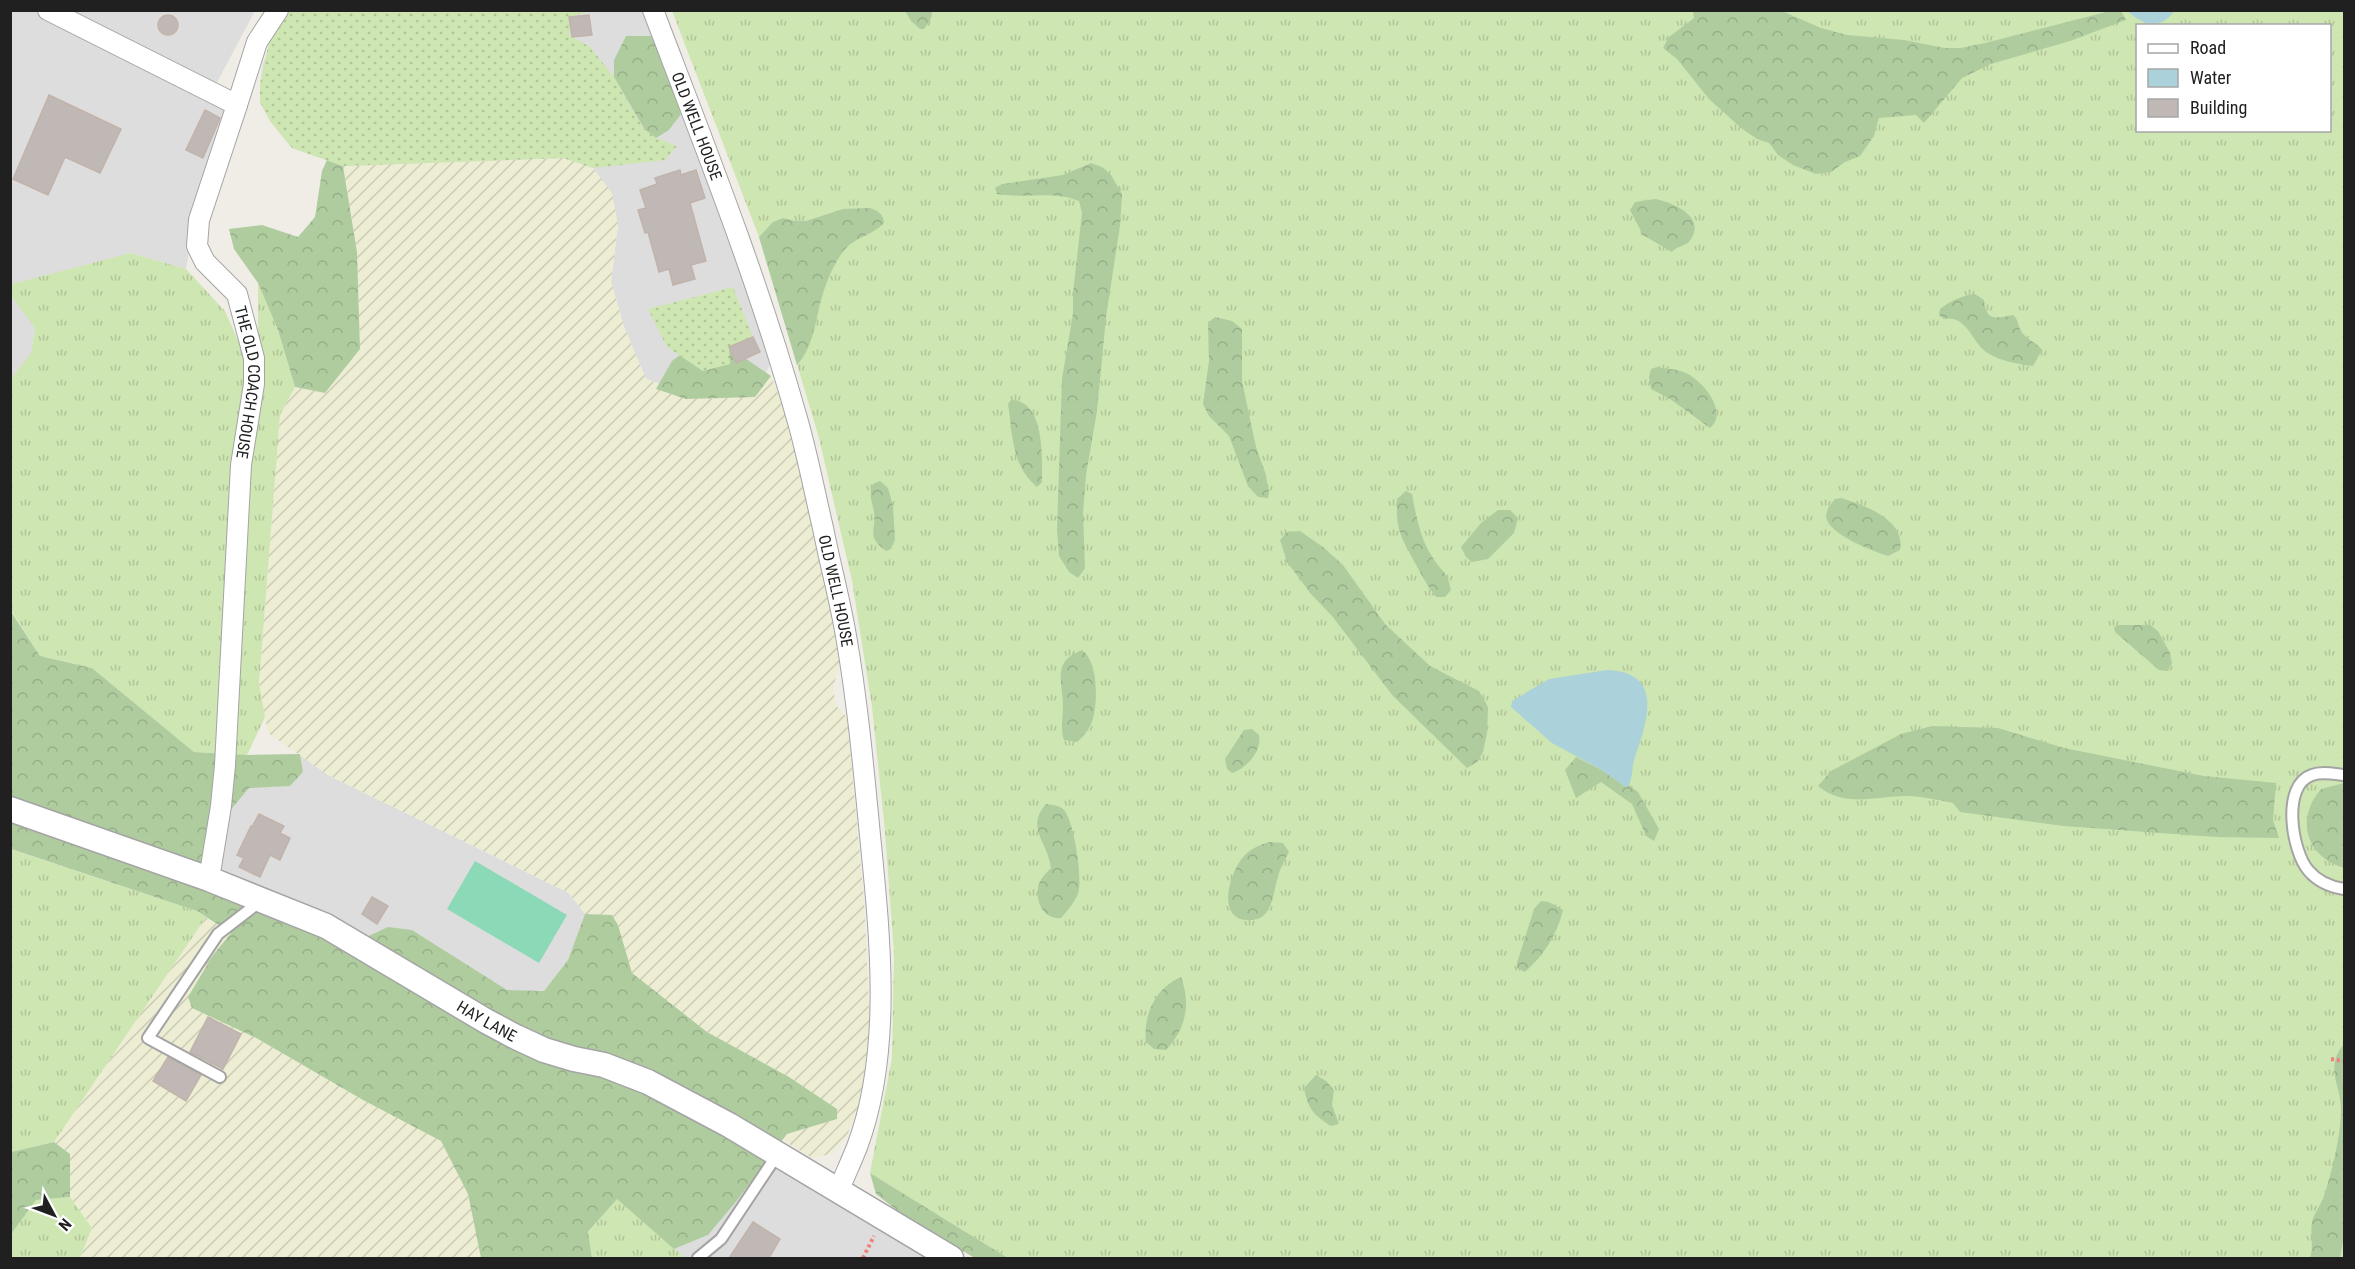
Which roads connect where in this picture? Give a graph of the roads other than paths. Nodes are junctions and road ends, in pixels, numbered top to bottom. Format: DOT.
graph roads {
  1 [pos="48,10"];
  2 [pos="278,10"];
  3 [pos="653,10"];
  4 [pos="237,105"];
  5 [pos="2344,775"];
  6 [pos="10,809"];
  7 [pos="209,879"];
  8 [pos="2344,889"];
  9 [pos="262,900"];
  10 [pos="220,1077"];
  11 [pos="777,1155"];
  12 [pos="838,1192"];
  13 [pos="698,1258"];
  14 [pos="951,1258"];
  1 -- 4 [label="street"];
  2 -- 4 [label="street"];
  3 -- 12 [label="street, OLD WELL HOUSE"];
  4 -- 7 [label="street, THE OLD COACH HOUSE"];
  5 -- 8 [label="lane"];
  6 -- 7 [label="street, HAY LANE"];
  7 -- 9 [label="street, HAY LANE"];
  9 -- 10 [label="lane"];
  9 -- 11 [label="street, HAY LANE"];
  11 -- 12 [label="street, HAY LANE"];
  11 -- 13 [label="lane"];
  12 -- 14 [label="street, HAY LANE"];
}
